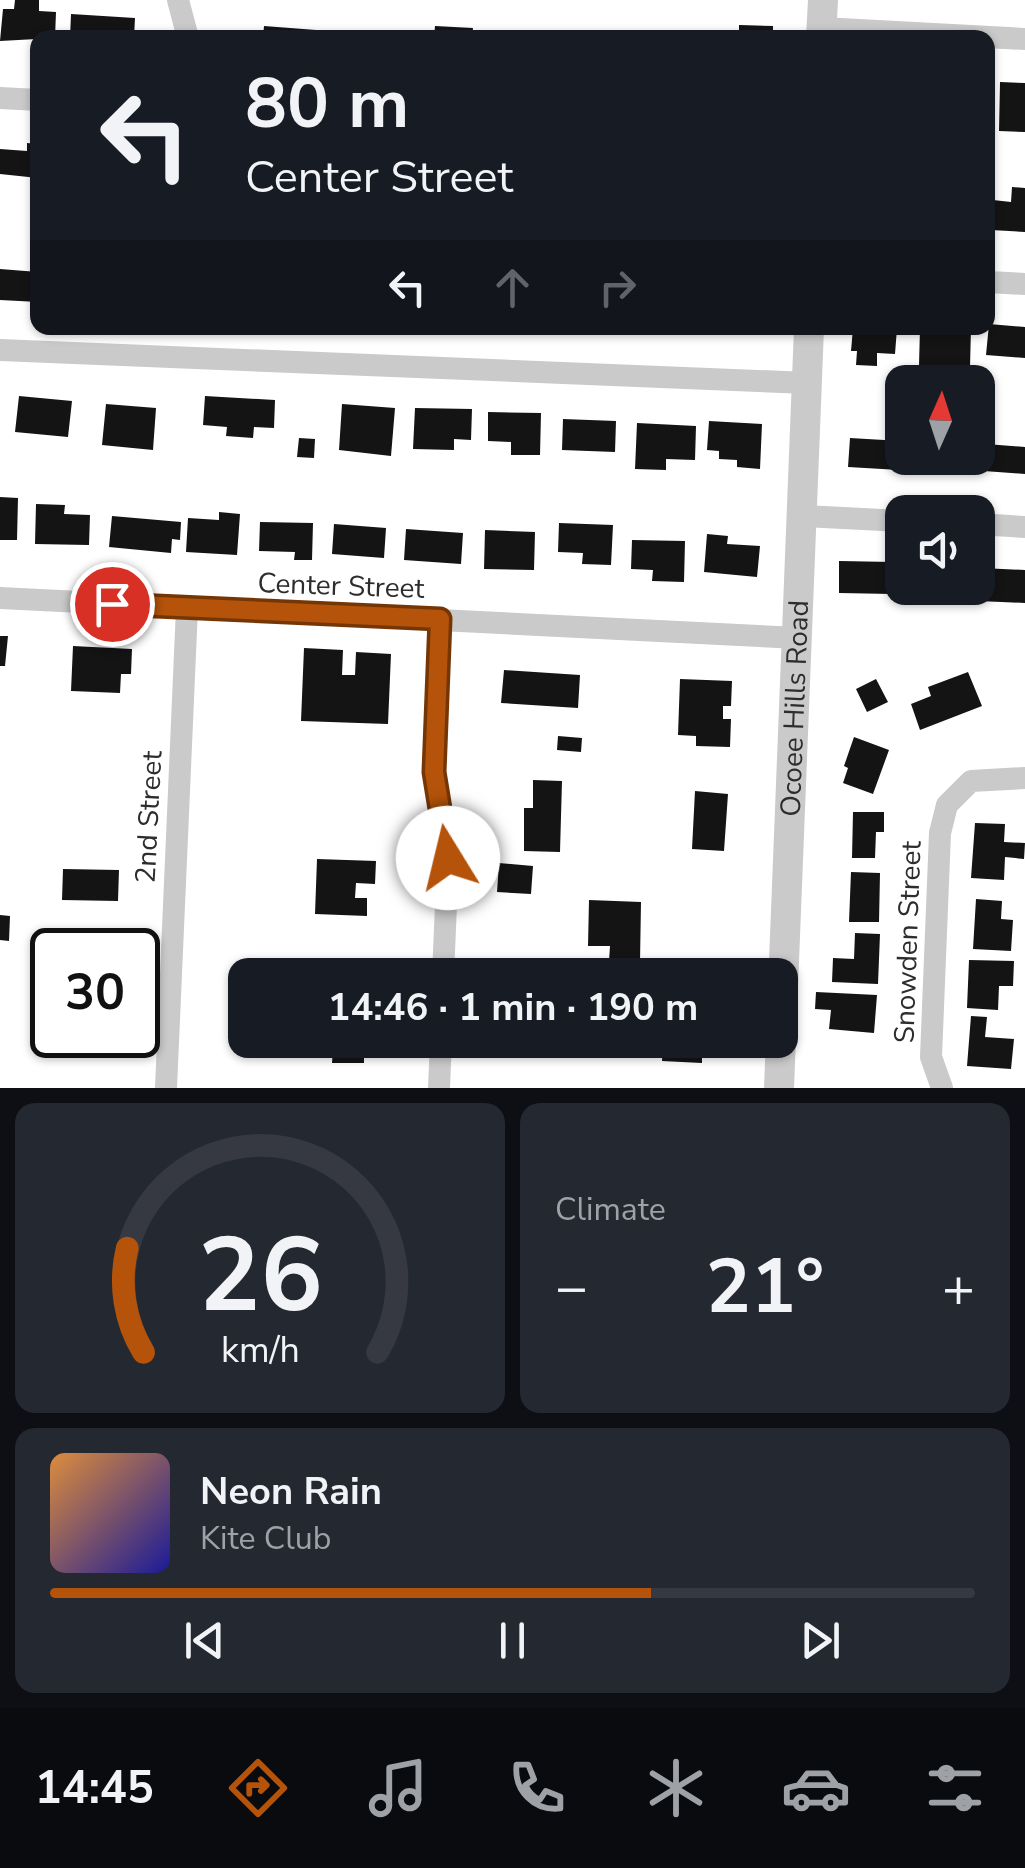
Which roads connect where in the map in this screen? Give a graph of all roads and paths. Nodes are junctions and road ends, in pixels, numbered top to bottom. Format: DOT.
graph roads {
  1 [pos="178,0"];
  2 [pos="822,22"];
  3 [pos="186,30"];
  4 [pos="924,30"];
  5 [pos="995,36"];
  6 [pos="1025,38"];
  7 [pos="0,98"];
  8 [pos="30,100"];
  9 [pos="995,282"];
  10 [pos="1025,284"];
  11 [pos="809,335"];
  12 [pos="0,350"];
  13 [pos="808,383"];
  14 [pos="804,516"];
  15 [pos="885,520"];
  16 [pos="995,525"];
  17 [pos="1025,527"];
  18 [pos="0,598"];
  19 [pos="188,608"];
  20 [pos="440,619"];
  21 [pos="798,638"];
  22 [pos="1015,778"];
  23 [pos="444,958"];
  24 [pos="440,1058"];
  25 [pos="166,1088"];
  26 [pos="439,1088"];
  27 [pos="779,1088"];
  28 [pos="942,1088"];
  1 -- 3 [label="street"];
  2 -- 4 [label="street"];
  5 -- 6 [label="street"];
  7 -- 8 [label="street"];
  9 -- 10 [label="street"];
  11 -- 13 [label="street, Ocoee Hills Road"];
  12 -- 13 [label="street"];
  13 -- 14 [label="street, Ocoee Hills Road"];
  14 -- 15 [label="street"];
  14 -- 21 [label="street, Ocoee Hills Road"];
  16 -- 17 [label="street"];
  18 -- 19 [label="street, Center Street"];
  19 -- 20 [label="street, Center Street"];
  19 -- 25 [label="street, 2nd Street"];
  20 -- 21 [label="street, Center Street"];
  20 -- 23 [label="street"];
  21 -- 27 [label="street, Ocoee Hills Road"];
  22 -- 28 [label="street, Snowden Street"];
  24 -- 26 [label="street"];
}
